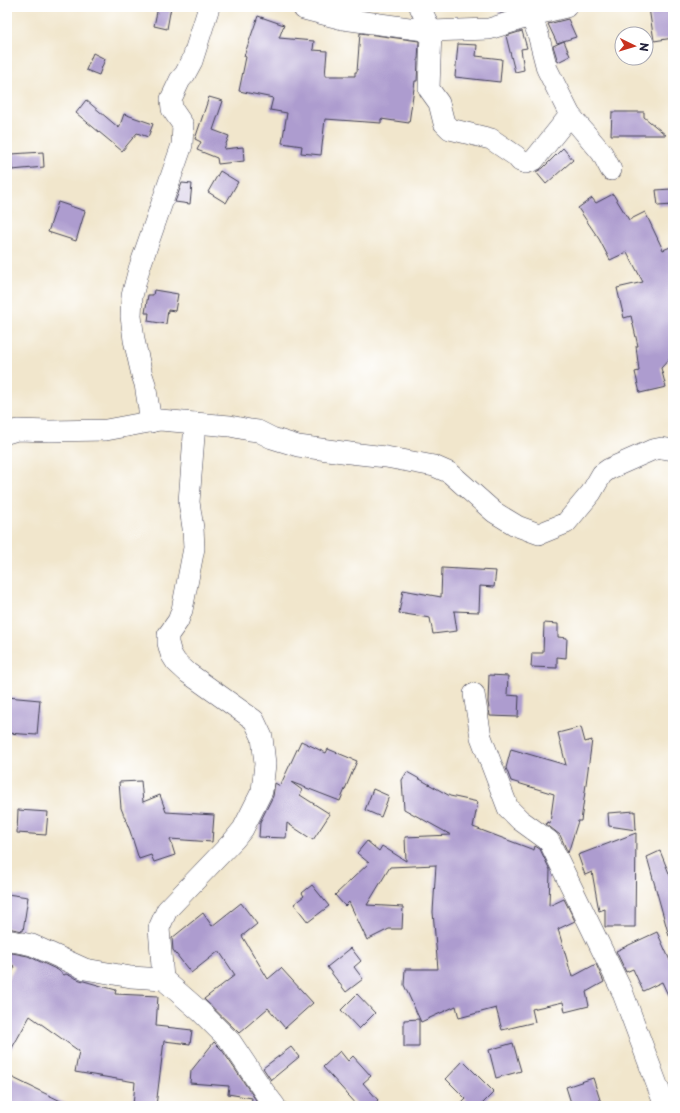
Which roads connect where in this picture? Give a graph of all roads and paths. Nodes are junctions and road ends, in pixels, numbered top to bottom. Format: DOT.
graph roads {
  1 [pos="210,7"];
  2 [pos="420,7"];
  3 [pos="566,7"];
  4 [pos="303,8"];
  5 [pos="530,16"];
  6 [pos="431,31"];
  7 [pos="570,115"];
  8 [pos="611,170"];
  9 [pos="151,422"];
  10 [pos="194,423"];
  11 [pos="7,433"];
  12 [pos="673,450"];
  13 [pos="474,694"];
  14 [pos="7,940"];
  15 [pos="163,979"];
  16 [pos="276,1106"];
  17 [pos="665,1106"];
  1 -- 9 [label="street"];
  2 -- 6 [label="street"];
  3 -- 5 [label="street"];
  4 -- 6 [label="street"];
  5 -- 6 [label="street"];
  5 -- 7 [label="street"];
  6 -- 7 [label="street"];
  7 -- 8 [label="street"];
  9 -- 10 [label="street"];
  9 -- 11 [label="street"];
  10 -- 12 [label="street"];
  10 -- 15 [label="street"];
  13 -- 17 [label="street"];
  14 -- 15 [label="street"];
  15 -- 16 [label="street"];
}
